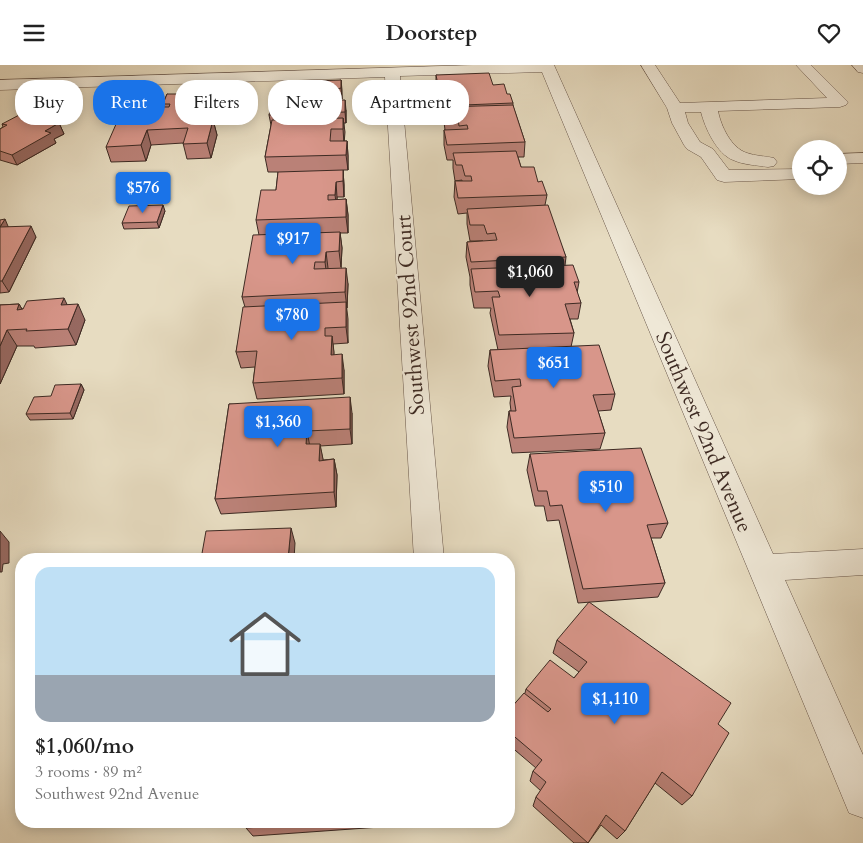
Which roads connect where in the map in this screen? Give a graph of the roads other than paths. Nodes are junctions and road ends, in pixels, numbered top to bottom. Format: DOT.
graph roads {
  1 [pos="648,65"];
  2 [pos="803,65"];
  3 [pos="859,65"];
  4 [pos="548,66"];
  5 [pos="863,69"];
  6 [pos="392,72"];
  7 [pos="0,85"];
  8 [pos="709,107"];
  9 [pos="676,108"];
  10 [pos="863,158"];
  11 [pos="847,159"];
  12 [pos="792,161"];
  13 [pos="768,162"];
  14 [pos="716,165"];
  15 [pos="863,171"];
  16 [pos="847,172"];
  17 [pos="792,173"];
  18 [pos="429,553"];
  19 [pos="863,562"];
  20 [pos="763,569"];
  21 [pos="863,799"];
  1 -- 9 [label="street"];
  2 -- 8 [label="street"];
  3 -- 5 [label="street"];
  4 -- 6 [label="street"];
  4 -- 20 [label="street, Southwest 92nd Avenue"];
  6 -- 7 [label="street"];
  6 -- 18 [label="street, Southwest 92nd Court"];
  8 -- 9 [label="street"];
  8 -- 13 [label="street"];
  9 -- 14 [label="street"];
  10 -- 11 [label="street"];
  12 -- 13 [label="street"];
  13 -- 14 [label="street"];
  14 -- 17 [label="street"];
  15 -- 16 [label="street"];
  19 -- 20 [label="street"];
  20 -- 21 [label="street, Southwest 92nd Avenue"];
}
